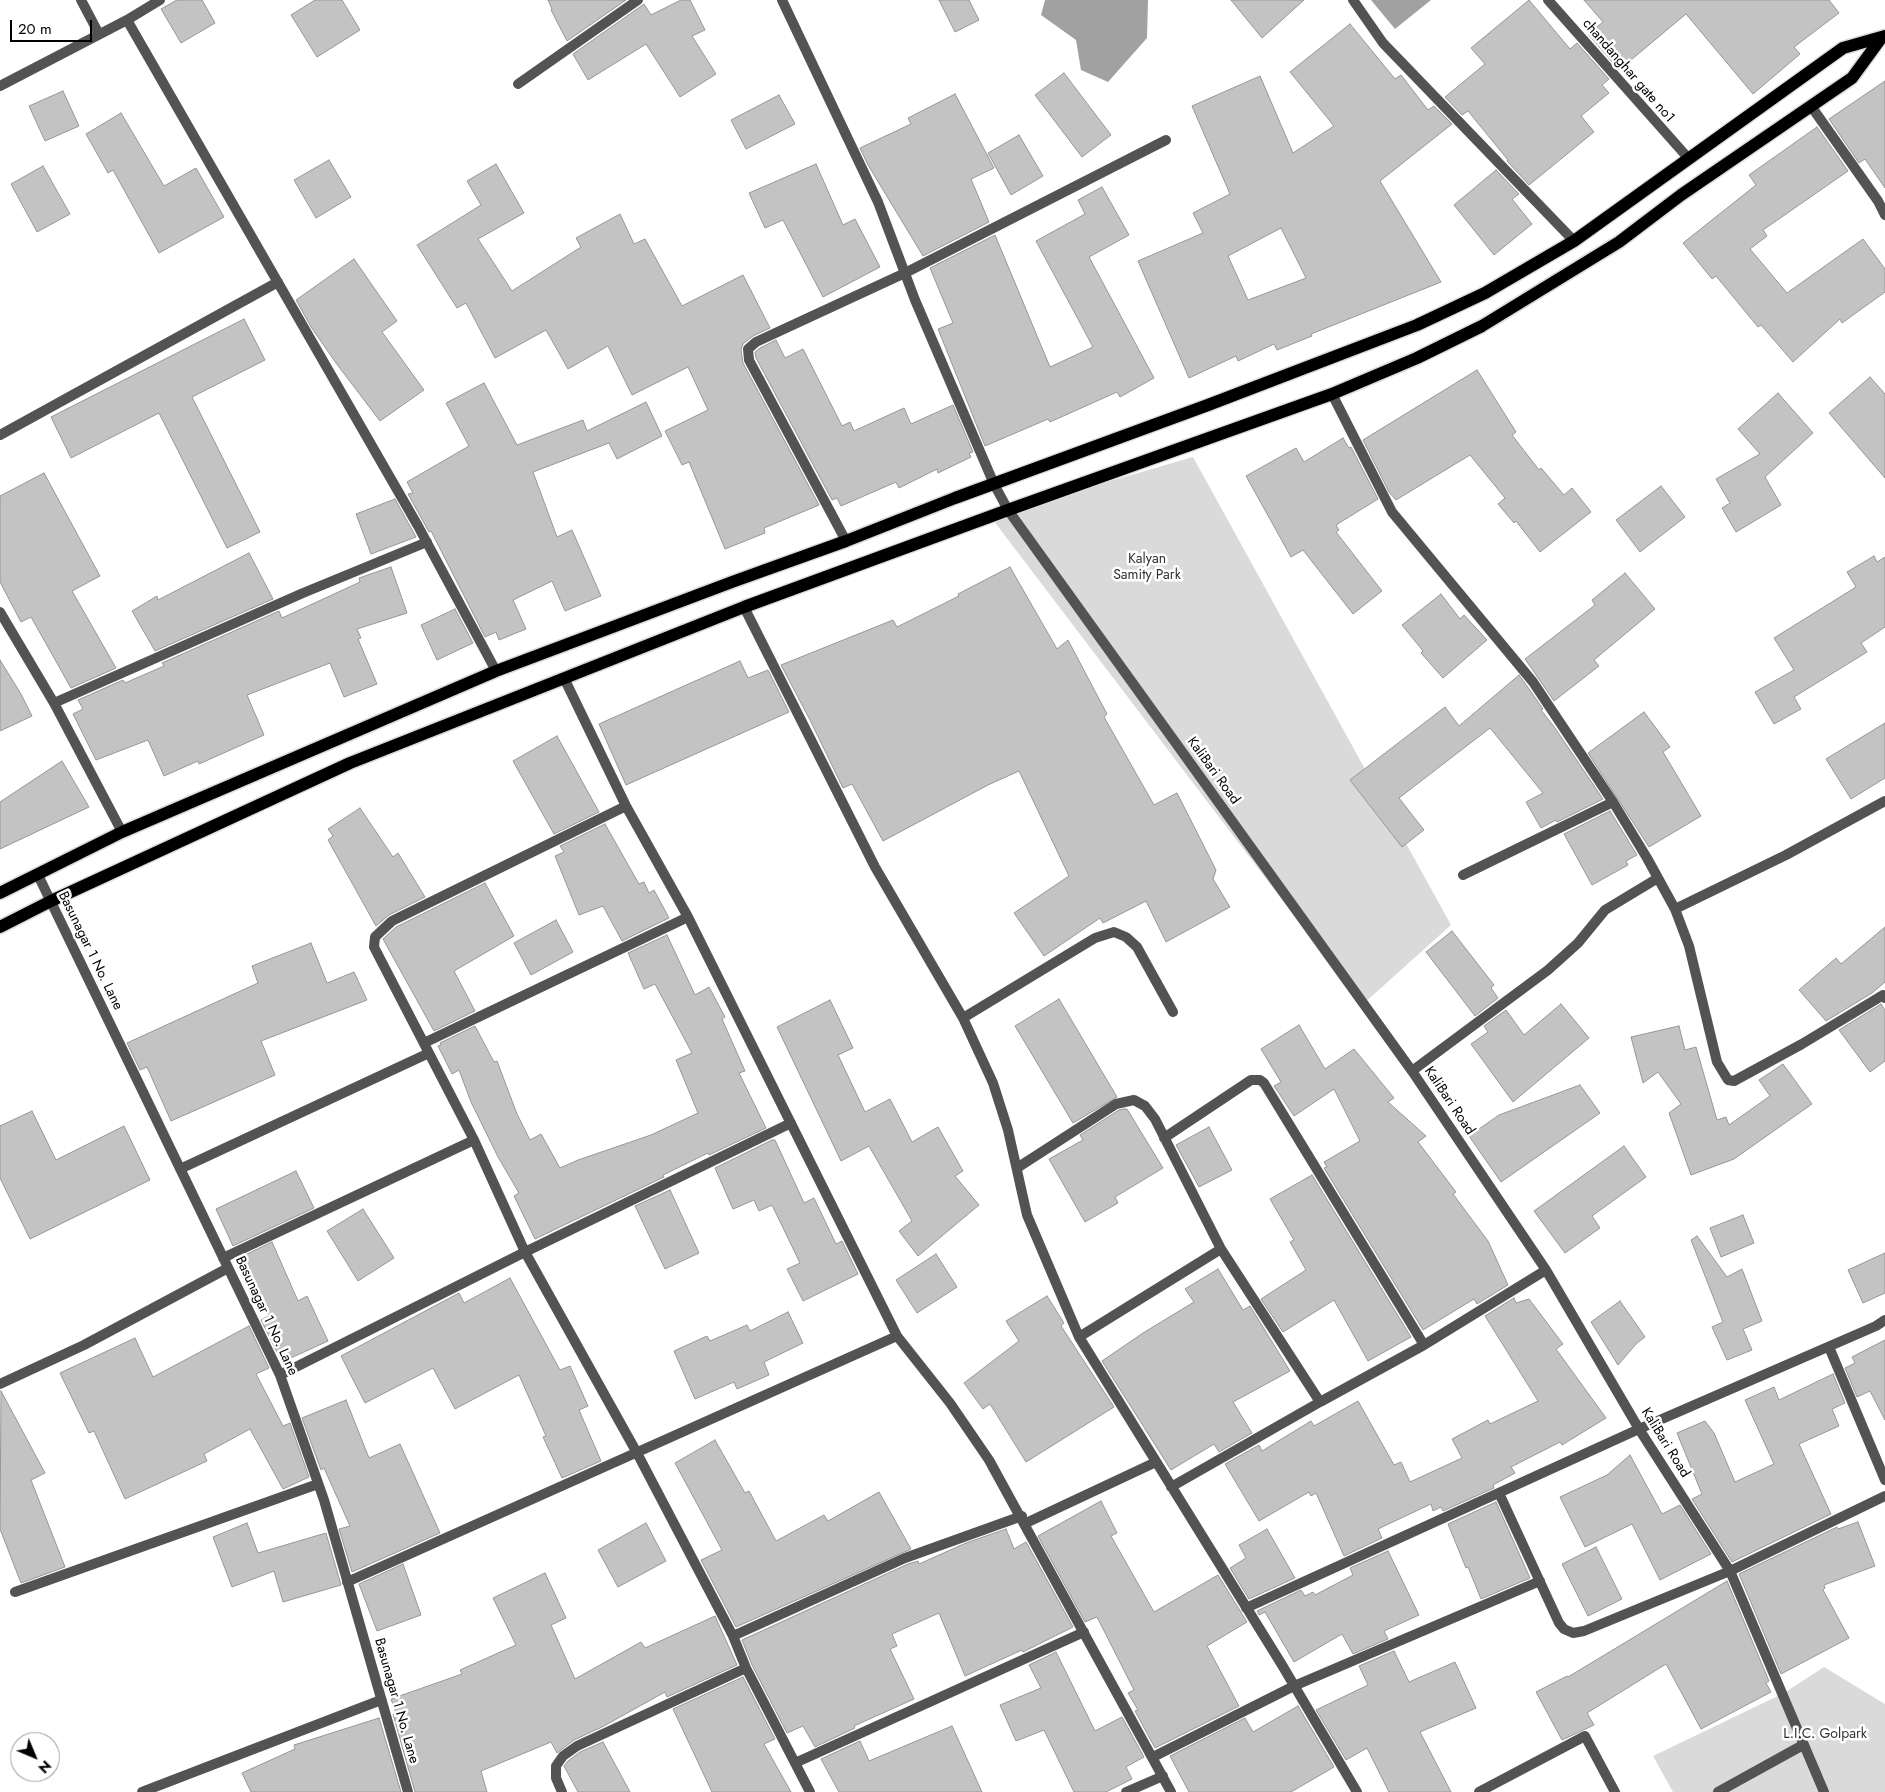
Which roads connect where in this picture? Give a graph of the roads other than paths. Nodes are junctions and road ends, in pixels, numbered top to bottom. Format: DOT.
graph roads {
  1 [pos="81,0"];
  2 [pos="160,0"];
  3 [pos="638,0"];
  4 [pos="782,0"];
  5 [pos="1353,0"];
  6 [pos="1548,0"];
  7 [pos="127,20"];
  8 [pos="99,34"];
  9 [pos="1884,37"];
  10 [pos="518,84"];
  11 [pos="0,86"];
  12 [pos="1812,106"];
  13 [pos="1166,140"];
  14 [pos="1688,159"];
  15 [pos="1885,215"];
  16 [pos="1574,242"];
  17 [pos="905,273"];
  18 [pos="278,282"];
  19 [pos="1332,394"];
  20 [pos="0,435"];
  21 [pos="994,484"];
  22 [pos="1008,510"];
  23 [pos="846,541"];
  24 [pos="427,542"];
  25 [pos="744,607"];
  26 [pos="0,612"];
  27 [pos="496,671"];
  28 [pos="564,678"];
  29 [pos="54,703"];
  30 [pos="1885,800"];
  31 [pos="1613,802"];
  32 [pos="626,806"];
  33 [pos="122,832"];
  34 [pos="38,875"];
  35 [pos="1463,875"];
  36 [pos="1658,878"];
  37 [pos="0,893"];
  38 [pos="51,901"];
  39 [pos="1675,909"];
  40 [pos="688,917"];
  41 [pos="0,927"];
  42 [pos="1885,998"];
  43 [pos="1173,1012"];
  44 [pos="963,1018"];
  45 [pos="424,1043"];
  46 [pos="429,1053"];
  47 [pos="1412,1071"];
  48 [pos="791,1123"];
  49 [pos="1164,1138"];
  50 [pos="474,1140"];
  51 [pos="1017,1168"];
  52 [pos="180,1169"];
  53 [pos="1222,1249"];
  54 [pos="525,1252"];
  55 [pos="223,1258"];
  56 [pos="228,1268"];
  57 [pos="1546,1270"];
  58 [pos="1885,1320"];
  59 [pos="897,1336"];
  60 [pos="1078,1337"];
  61 [pos="1424,1345"];
  62 [pos="1829,1347"];
  63 [pos="280,1375"];
  64 [pos="0,1384"];
  65 [pos="1320,1402"];
  66 [pos="1639,1429"];
  67 [pos="636,1453"];
  68 [pos="1156,1462"];
  69 [pos="1885,1480"];
  70 [pos="318,1484"];
  71 [pos="1171,1487"];
  72 [pos="1499,1493"];
  73 [pos="1885,1496"];
  74 [pos="1024,1520"];
  75 [pos="1730,1571"];
  76 [pos="1540,1581"];
  77 [pos="348,1582"];
  78 [pos="16,1592"];
  79 [pos="1246,1608"];
  80 [pos="1084,1632"];
  81 [pos="733,1636"];
  82 [pos="746,1668"];
  83 [pos="1294,1686"];
  84 [pos="381,1700"];
  85 [pos="1804,1745"];
  86 [pos="1153,1758"];
  87 [pos="795,1762"];
  88 [pos="1163,1776"];
  89 [pos="142,1792"];
  90 [pos="408,1792"];
  91 [pos="562,1792"];
  92 [pos="810,1792"];
  93 [pos="1126,1792"];
  94 [pos="1172,1792"];
  95 [pos="1357,1792"];
  96 [pos="1479,1792"];
  97 [pos="1615,1792"];
  98 [pos="1718,1792"];
  99 [pos="1824,1792"];
  1 -- 8 [label="street"];
  2 -- 7 [label="street"];
  3 -- 10 [label="street"];
  4 -- 17 [label="street, KaliBari Road"];
  5 -- 16 [label="street"];
  6 -- 14 [label="street, chandanghar gate no1"];
  7 -- 8 [label="street"];
  7 -- 18 [label="street"];
  8 -- 11 [label="street"];
  9 -- 12 [label="main road"];
  9 -- 14 [label="main road"];
  12 -- 15 [label="street"];
  12 -- 19 [label="main road"];
  13 -- 17 [label="street"];
  14 -- 16 [label="main road"];
  16 -- 21 [label="main road"];
  17 -- 21 [label="street, KaliBari Road"];
  17 -- 23 [label="street"];
  18 -- 20 [label="street"];
  18 -- 24 [label="street"];
  19 -- 22 [label="main road"];
  19 -- 31 [label="street"];
  21 -- 22 [label="street, KaliBari Road"];
  21 -- 23 [label="main road"];
  22 -- 25 [label="main road"];
  22 -- 47 [label="street, KaliBari Road"];
  23 -- 27 [label="main road"];
  24 -- 27 [label="street"];
  24 -- 29 [label="street"];
  25 -- 28 [label="main road"];
  25 -- 44 [label="street"];
  26 -- 29 [label="street"];
  27 -- 33 [label="main road"];
  28 -- 32 [label="street"];
  28 -- 38 [label="main road"];
  29 -- 33 [label="street"];
  30 -- 39 [label="street"];
  31 -- 35 [label="street"];
  31 -- 36 [label="street"];
  32 -- 40 [label="street"];
  32 -- 45 [label="street"];
  33 -- 34 [label="main road"];
  34 -- 37 [label="main road"];
  34 -- 38 [label="street, Basunagar 1 No. Lane"];
  36 -- 39 [label="street"];
  36 -- 47 [label="street"];
  38 -- 41 [label="main road"];
  38 -- 52 [label="street, Basunagar 1 No. Lane"];
  39 -- 42 [label="street"];
  40 -- 45 [label="street"];
  40 -- 48 [label="street"];
  43 -- 44 [label="street"];
  44 -- 51 [label="street"];
  45 -- 46 [label="street"];
  46 -- 50 [label="street"];
  46 -- 52 [label="street"];
  47 -- 57 [label="street, KaliBari Road"];
  48 -- 54 [label="street"];
  48 -- 59 [label="street"];
  49 -- 51 [label="street"];
  49 -- 53 [label="street"];
  49 -- 61 [label="street"];
  50 -- 54 [label="street"];
  50 -- 55 [label="street"];
  51 -- 60 [label="street"];
  52 -- 55 [label="street, Basunagar 1 No. Lane"];
  53 -- 60 [label="street"];
  53 -- 65 [label="street"];
  54 -- 63 [label="street"];
  54 -- 67 [label="street"];
  55 -- 56 [label="street, Basunagar 1 No. Lane"];
  56 -- 63 [label="street, Basunagar 1 No. Lane"];
  56 -- 64 [label="street"];
  57 -- 61 [label="street"];
  57 -- 66 [label="street, KaliBari Road"];
  58 -- 62 [label="street"];
  59 -- 67 [label="street"];
  59 -- 74 [label="street"];
  60 -- 68 [label="street"];
  61 -- 65 [label="street"];
  62 -- 66 [label="street"];
  62 -- 69 [label="street"];
  63 -- 70 [label="street, Basunagar 1 No. Lane"];
  65 -- 71 [label="street"];
  66 -- 72 [label="street"];
  66 -- 75 [label="street, KaliBari Road"];
  67 -- 77 [label="street"];
  67 -- 81 [label="street"];
  68 -- 71 [label="street"];
  68 -- 74 [label="street"];
  70 -- 77 [label="street, Basunagar 1 No. Lane"];
  70 -- 78 [label="street"];
  71 -- 79 [label="street"];
  72 -- 76 [label="street"];
  72 -- 79 [label="street"];
  73 -- 75 [label="street"];
  74 -- 80 [label="street"];
  74 -- 81 [label="street"];
  75 -- 76 [label="street"];
  75 -- 85 [label="street, KaliBari Road"];
  76 -- 83 [label="street"];
  77 -- 84 [label="street, Basunagar 1 No. Lane"];
  79 -- 83 [label="street"];
  80 -- 86 [label="street"];
  80 -- 87 [label="street"];
  81 -- 82 [label="street"];
  82 -- 87 [label="street"];
  82 -- 91 [label="street"];
  83 -- 86 [label="street"];
  83 -- 95 [label="street"];
  84 -- 89 [label="street"];
  84 -- 90 [label="street, Basunagar 1 No. Lane"];
  85 -- 98 [label="street"];
  85 -- 99 [label="street, KaliBari Road"];
  86 -- 88 [label="street"];
  87 -- 92 [label="street"];
  88 -- 93 [label="street"];
  88 -- 94 [label="street"];
  96 -- 97 [label="street"];
}
